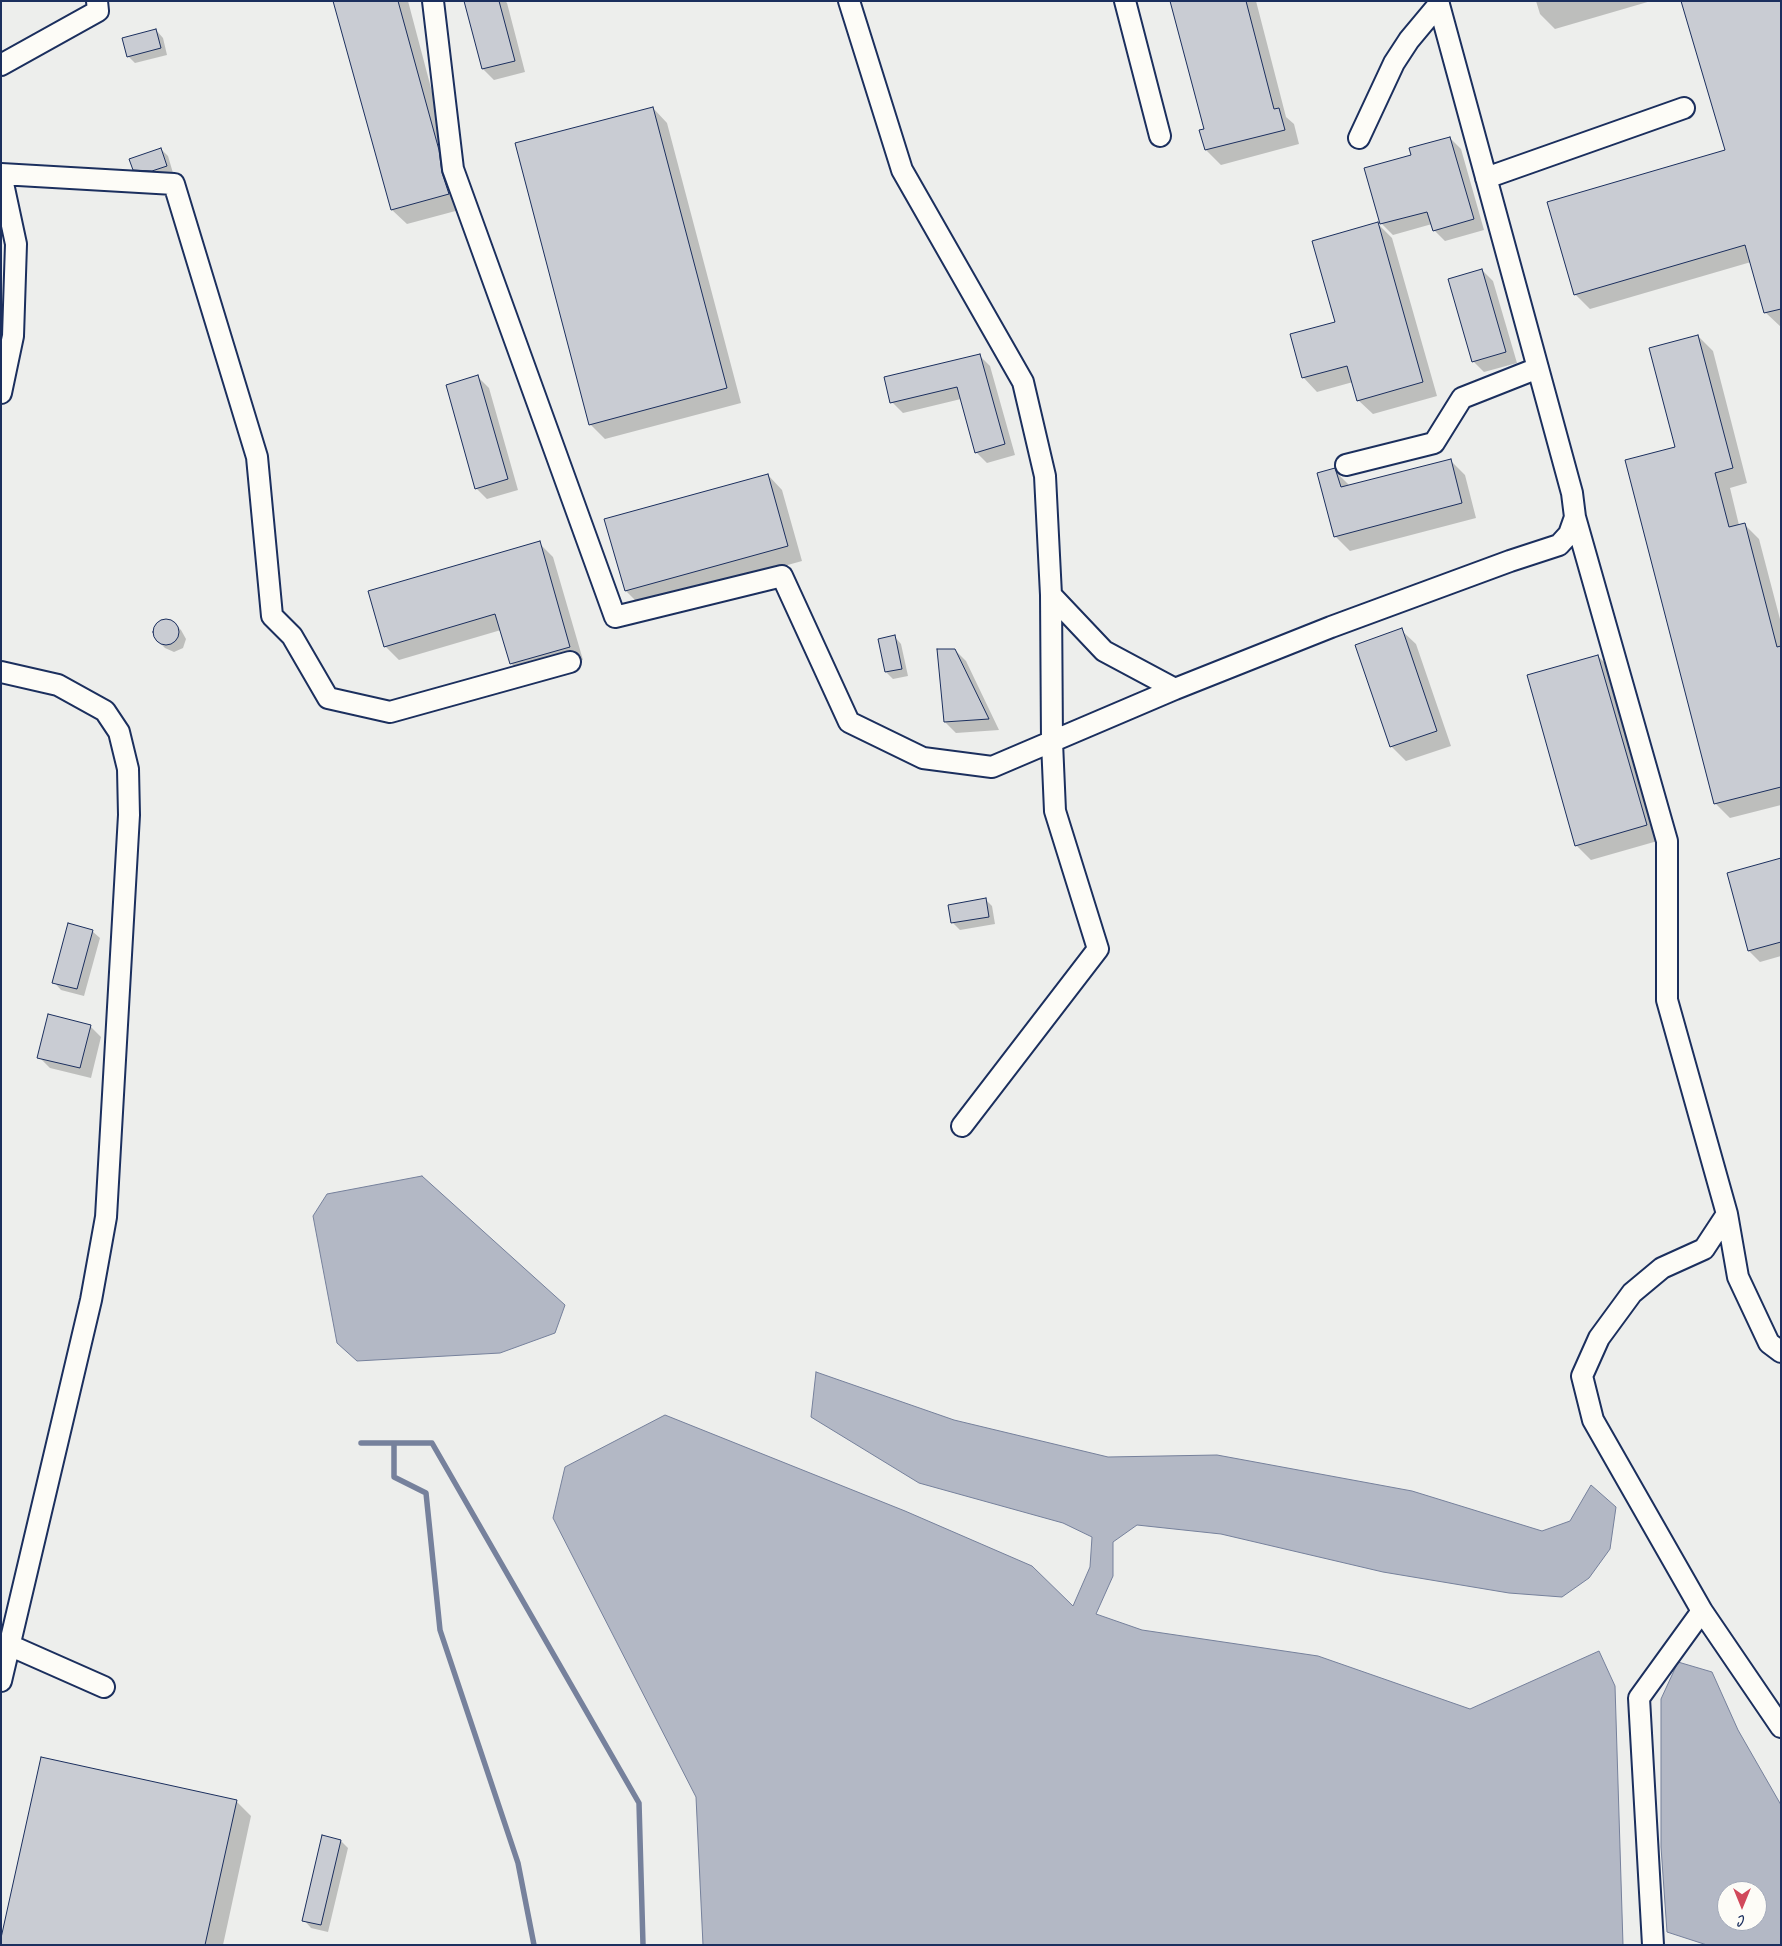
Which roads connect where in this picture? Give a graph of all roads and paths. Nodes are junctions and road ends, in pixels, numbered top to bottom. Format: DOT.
graph roads {
  1 [pos="97,1"];
  2 [pos="433,1"];
  3 [pos="849,1"];
  4 [pos="1125,1"];
  5 [pos="1438,2"];
  6 [pos="1,65"];
  7 [pos="1684,108"];
  8 [pos="1160,136"];
  9 [pos="1360,138"];
  10 [pos="1,174"];
  11 [pos="1486,178"];
  12 [pos="1538,368"];
  13 [pos="1,393"];
  14 [pos="1346,465"];
  15 [pos="1575,517"];
  16 [pos="1051,595"];
  17 [pos="570,662"];
  18 [pos="1,672"];
  19 [pos="1175,689"];
  20 [pos="1052,742"];
  21 [pos="962,1126"];
  22 [pos="1727,1214"];
  23 [pos="1781,1352"];
  24 [pos="1702,1611"];
  25 [pos="9,1645"];
  26 [pos="1,1681"];
  27 [pos="104,1687"];
  28 [pos="1781,1727"];
  29 [pos="1653,1945"];
  1 -- 6 [label="lane"];
  2 -- 20 [label="lane"];
  3 -- 16 [label="lane"];
  4 -- 8 [label="lane"];
  5 -- 9 [label="lane"];
  5 -- 11 [label="lane"];
  7 -- 11 [label="lane"];
  10 -- 13 [label="lane"];
  10 -- 17 [label="lane"];
  11 -- 12 [label="lane"];
  12 -- 14 [label="lane"];
  12 -- 15 [label="lane"];
  15 -- 19 [label="lane"];
  15 -- 22 [label="lane"];
  16 -- 19 [label="lane"];
  16 -- 20 [label="lane"];
  18 -- 25 [label="lane"];
  19 -- 20 [label="lane"];
  20 -- 21 [label="lane"];
  22 -- 23 [label="lane"];
  22 -- 24 [label="lane"];
  24 -- 28 [label="lane"];
  24 -- 29 [label="lane"];
  25 -- 26 [label="lane"];
  25 -- 27 [label="lane"];
}
